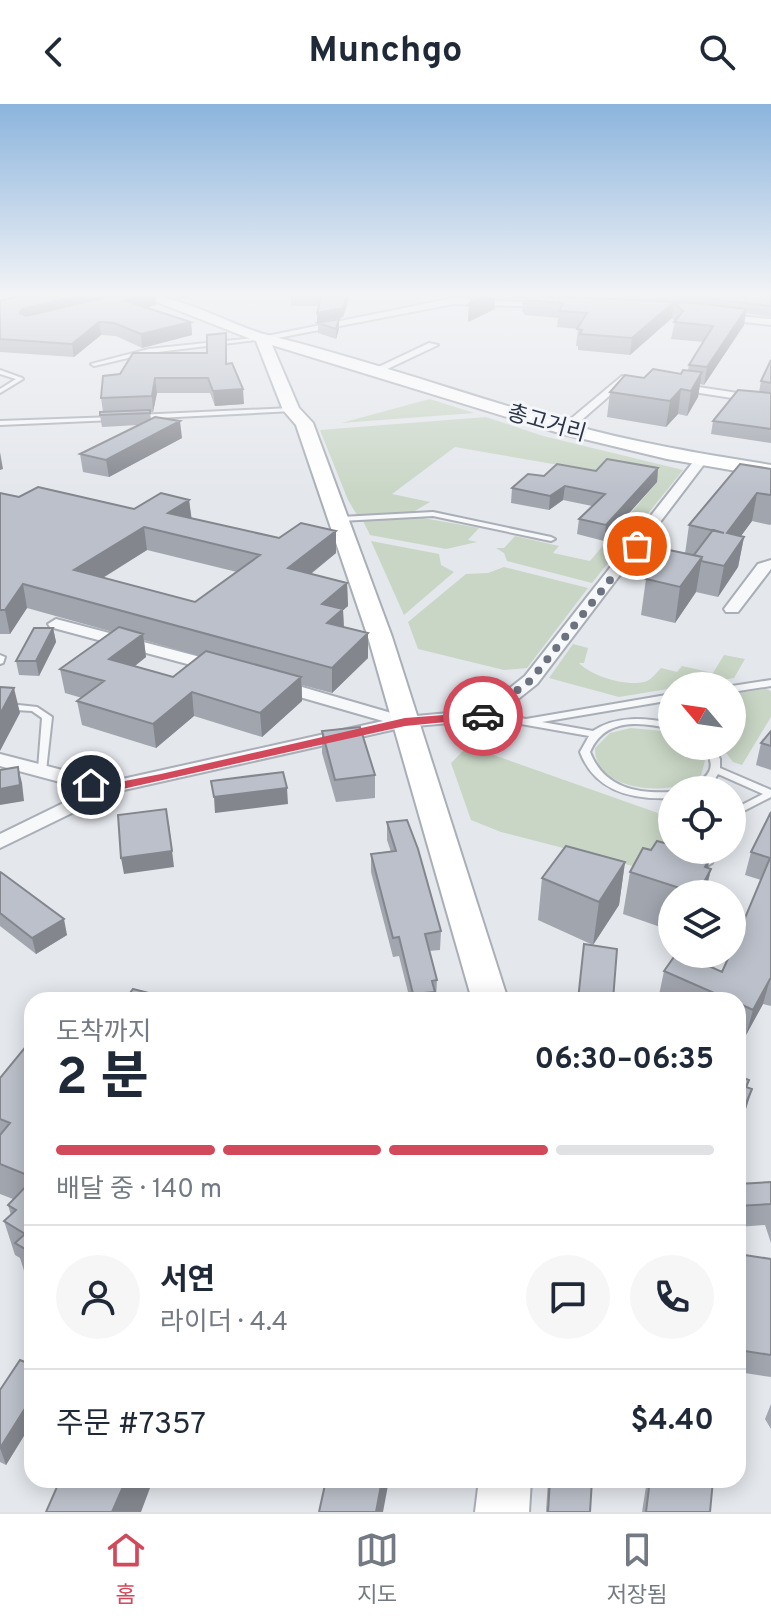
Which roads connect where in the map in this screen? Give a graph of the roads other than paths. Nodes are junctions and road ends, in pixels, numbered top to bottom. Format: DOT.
graph roads {
  1 [pos="108,361"];
  2 [pos="271,361"];
  3 [pos="344,361"];
  4 [pos="398,361"];
  5 [pos="94,364"];
  6 [pos="377,370"];
  7 [pos="0,372"];
  8 [pos="0,391"];
  9 [pos="771,401"];
  10 [pos="291,410"];
  11 [pos="0,423"];
  12 [pos="565,429"];
  13 [pos="701,460"];
  14 [pos="771,471"];
  15 [pos="341,519"];
  16 [pos="551,539"];
  17 [pos="771,564"];
  18 [pos="732,609"];
  19 [pos="56,624"];
  20 [pos="237,673"];
  21 [pos="264,681"];
  22 [pos="771,683"];
  23 [pos="746,687"];
  24 [pos="658,699"];
  25 [pos="0,706"];
  26 [pos="487,715"];
  27 [pos="405,722"];
  28 [pos="526,722"];
  29 [pos="658,725"];
  30 [pos="594,734"];
  31 [pos="0,760"];
  32 [pos="717,760"];
  33 [pos="43,769"];
  34 [pos="717,770"];
  35 [pos="713,776"];
  36 [pos="109,788"];
  37 [pos="658,794"];
  38 [pos="771,794"];
  39 [pos="746,807"];
  40 [pos="0,842"];
  41 [pos="488,992"];
  42 [pos="504,1488"];
  43 [pos="502,1512"];
  1 -- 5 [label="lane"];
  2 -- 10 [label="street"];
  3 -- 6 [label="street, 총고거리"];
  4 -- 6 [label="street"];
  6 -- 12 [label="street, 총고거리"];
  7 -- 8 [label="lane"];
  9 -- 12 [label="street"];
  10 -- 11 [label="lane"];
  10 -- 15 [label="street"];
  12 -- 13 [label="street, 총고거리"];
  13 -- 14 [label="street, 총고거리"];
  13 -- 26 [label="street"];
  15 -- 16 [label="lane"];
  15 -- 27 [label="street"];
  17 -- 18 [label="street"];
  19 -- 20 [label="street"];
  21 -- 27 [label="street"];
  22 -- 23 [label="lane"];
  24 -- 28 [label="lane"];
  25 -- 33 [label="lane"];
  26 -- 27 [label="street"];
  26 -- 28 [label="lane"];
  27 -- 36 [label="street"];
  27 -- 41 [label="street"];
  28 -- 30 [label="lane"];
  29 -- 30 [label="lane"];
  30 -- 37 [label="lane"];
  31 -- 33 [label="street"];
  32 -- 34 [label="lane"];
  33 -- 36 [label="street"];
  34 -- 35 [label="lane"];
  34 -- 38 [label="lane"];
  36 -- 40 [label="street"];
  38 -- 39 [label="lane"];
  42 -- 43 [label="street"];
}
